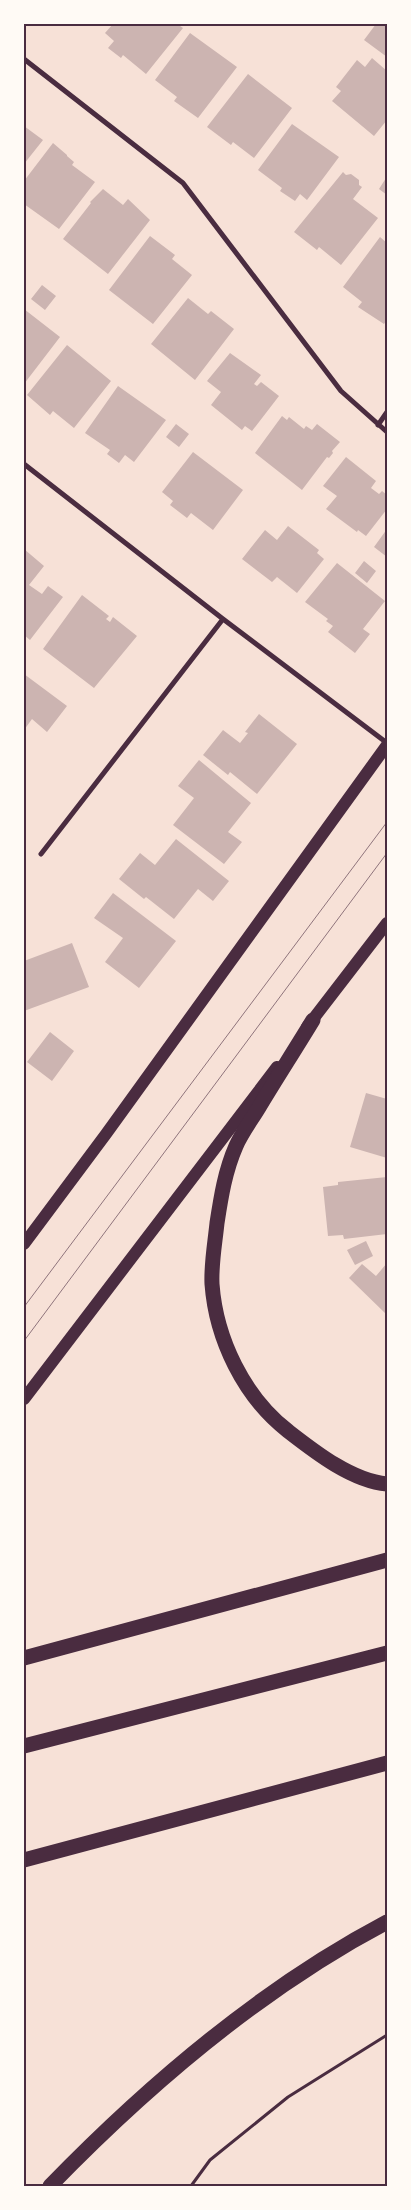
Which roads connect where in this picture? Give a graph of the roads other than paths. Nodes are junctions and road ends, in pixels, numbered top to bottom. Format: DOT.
graph roads {
  1 [pos="24,59"];
  2 [pos="387,412"];
  3 [pos="378,425"];
  4 [pos="387,432"];
  5 [pos="24,464"];
  6 [pos="223,620"];
  7 [pos="387,744"];
  8 [pos="41,854"];
  9 [pos="387,923"];
  10 [pos="313,1020"];
  11 [pos="24,1244"];
  12 [pos="24,1399"];
  13 [pos="387,1484"];
  14 [pos="387,1560"];
  15 [pos="387,1653"];
  16 [pos="24,1658"];
  17 [pos="24,1746"];
  18 [pos="387,1763"];
  19 [pos="24,1860"];
  20 [pos="387,1922"];
  21 [pos="50,2186"];
  1 -- 3 [label="street"];
  2 -- 3 [label="street"];
  3 -- 4 [label="street"];
  5 -- 6 [label="street"];
  6 -- 7 [label="street"];
  6 -- 8 [label="street"];
  7 -- 11 [label="main road"];
  9 -- 10 [label="main road"];
  10 -- 12 [label="main road"];
  10 -- 13 [label="highway"];
  14 -- 16 [label="highway"];
  15 -- 17 [label="highway"];
  18 -- 19 [label="highway"];
  20 -- 21 [label="highway"];
}
